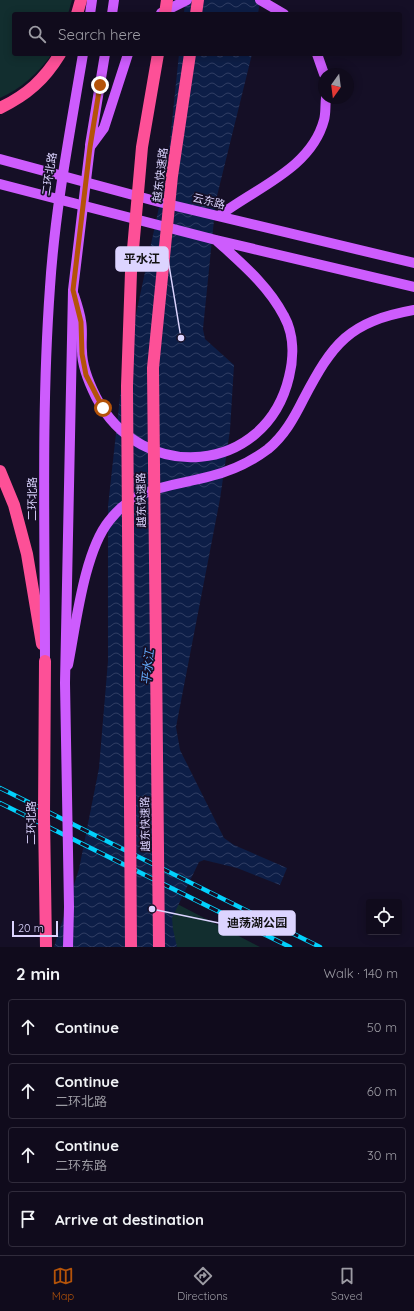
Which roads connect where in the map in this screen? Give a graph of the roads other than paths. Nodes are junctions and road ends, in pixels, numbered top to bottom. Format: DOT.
graph roads {
  1 [pos="81,0"];
  2 [pos="114,0"];
  3 [pos="167,0"];
  4 [pos="187,0"];
  5 [pos="198,0"];
  6 [pos="260,0"];
  7 [pos="78,12"];
  8 [pos="112,12"];
  9 [pos="163,12"];
  10 [pos="165,12"];
  11 [pos="196,12"];
  12 [pos="281,12"];
  13 [pos="59,56"];
  14 [pos="83,56"];
  15 [pos="105,56"];
  16 [pos="127,56"];
  17 [pos="158,56"];
  18 [pos="190,56"];
  19 [pos="318,56"];
  20 [pos="322,68"];
  21 [pos="325,104"];
  22 [pos="0,108"];
  23 [pos="90,147"];
  24 [pos="0,159"];
  25 [pos="0,184"];
  26 [pos="218,216"];
  27 [pos="216,240"];
  28 [pos="414,264"];
  29 [pos="414,286"];
  30 [pos="73,290"];
  31 [pos="414,310"];
  32 [pos="0,471"];
  33 [pos="45,661"];
  34 [pos="65,683"];
  35 [pos="46,947"];
  36 [pos="68,947"];
  37 [pos="132,947"];
  38 [pos="159,947"];
  1 -- 7 [label="highway"];
  2 -- 8 [label="main road"];
  3 -- 10 [label="highway, bridge"];
  4 -- 9 [label="main road"];
  5 -- 11 [label="highway"];
  6 -- 12 [label="main road"];
  13 -- 22 [label="highway"];
  14 -- 33 [label="main road, 二环北路, bridge"];
  15 -- 23 [label="main road"];
  16 -- 23 [label="main road"];
  17 -- 37 [label="highway, 越东快速路, bridge"];
  18 -- 38 [label="highway, 越东快速路, bridge"];
  19 -- 20 [label="main road"];
  21 -- 26 [label="main road"];
  23 -- 30 [label="main road, bridge"];
  24 -- 26 [label="main road, 云东路"];
  25 -- 27 [label="main road"];
  26 -- 28 [label="main road, 云东路"];
  27 -- 29 [label="main road"];
  27 -- 30 [label="main road, bridge"];
  30 -- 34 [label="main road, bridge"];
  31 -- 34 [label="main road, bridge"];
  32 -- 33 [label="highway, bridge"];
  33 -- 35 [label="highway, 二环北路, bridge"];
  34 -- 36 [label="main road, bridge"];
}
